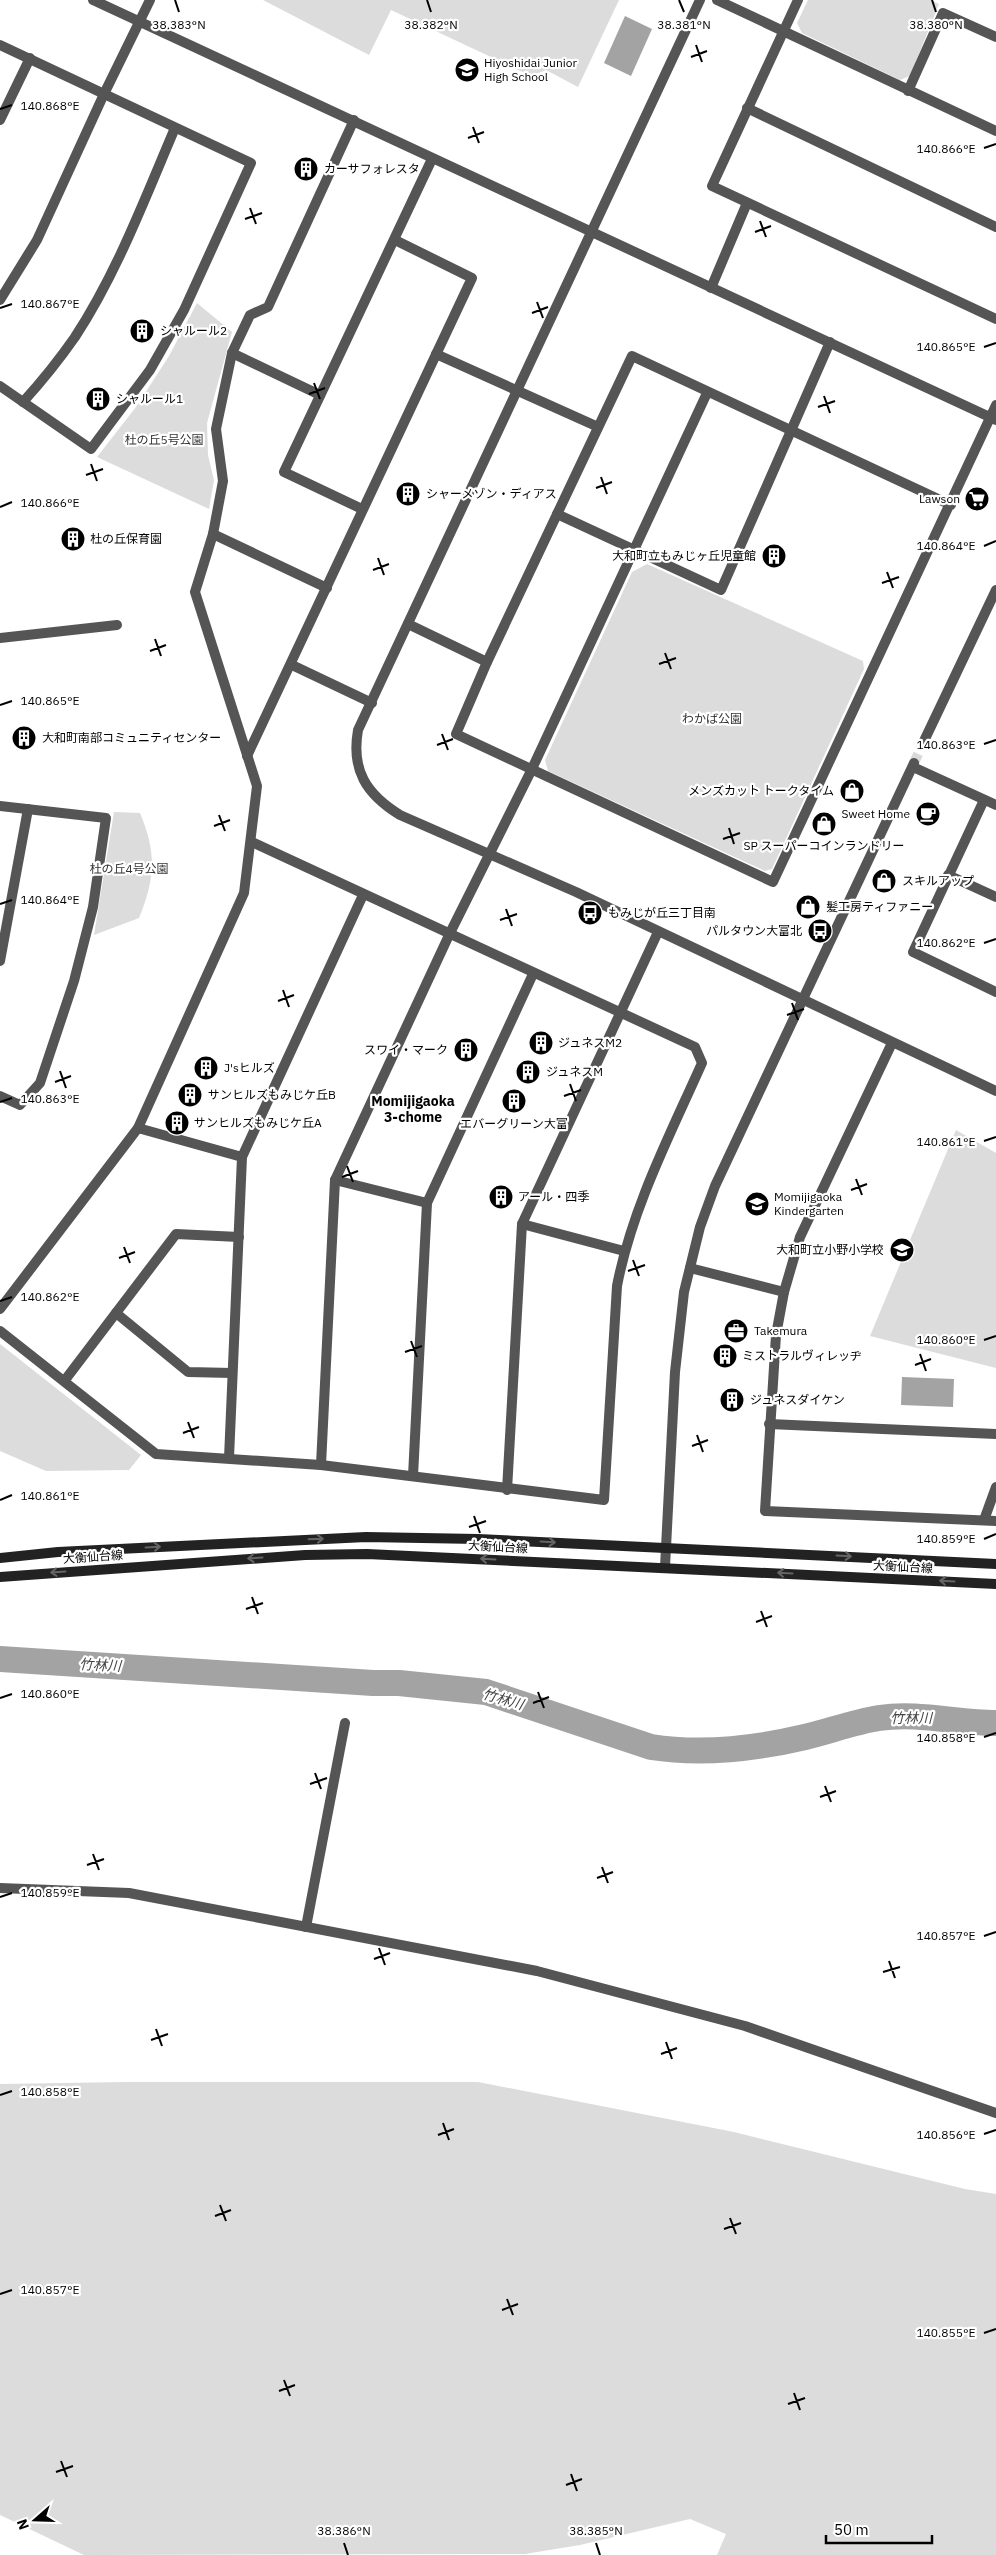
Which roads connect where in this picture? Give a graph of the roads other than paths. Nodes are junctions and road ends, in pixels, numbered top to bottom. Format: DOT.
graph roads {
  1 [pos="93,0"];
  2 [pos="150,0"];
  3 [pos="700,0"];
  4 [pos="717,0"];
  5 [pos="798,0"];
  6 [pos="140,21"];
  7 [pos="784,31"];
  8 [pos="996,37"];
  9 [pos="0,45"];
  10 [pos="30,58"];
  11 [pos="908,91"];
  12 [pos="104,94"];
  13 [pos="747,108"];
  14 [pos="0,120"];
  15 [pos="354,120"];
  16 [pos="175,128"];
  17 [pos="996,131"];
  18 [pos="432,159"];
  19 [pos="747,203"];
  20 [pos="996,227"];
  21 [pos="592,234"];
  22 [pos="395,240"];
  23 [pos="711,288"];
  24 [pos="0,300"];
  25 [pos="996,318"];
  26 [pos="830,342"];
  27 [pos="232,353"];
  28 [pos="436,354"];
  29 [pos="0,386"];
  30 [pos="518,392"];
  31 [pos="707,393"];
  32 [pos="320,396"];
  33 [pos="23,402"];
  34 [pos="996,405"];
  35 [pos="993,419"];
  36 [pos="596,426"];
  37 [pos="791,432"];
  38 [pos="951,504"];
  39 [pos="362,509"];
  40 [pos="557,514"];
  41 [pos="213,534"];
  42 [pos="634,550"];
  43 [pos="327,588"];
  44 [pos="996,590"];
  45 [pos="408,624"];
  46 [pos="117,625"];
  47 [pos="0,638"];
  48 [pos="486,662"];
  49 [pos="292,665"];
  50 [pos="372,703"];
  51 [pos="924,741"];
  52 [pos="247,756"];
  53 [pos="531,771"];
  54 [pos="984,800"];
  55 [pos="996,805"];
  56 [pos="0,806"];
  57 [pos="28,809"];
  58 [pos="252,842"];
  59 [pos="491,854"];
  60 [pos="948,875"];
  61 [pos="363,895"];
  62 [pos="996,897"];
  63 [pos="658,932"];
  64 [pos="450,933"];
  65 [pos="0,960"];
  66 [pos="533,974"];
  67 [pos="996,992"];
  68 [pos="804,1001"];
  69 [pos="620,1014"];
  70 [pos="892,1043"];
  71 [pos="996,1091"];
  72 [pos="0,1096"];
  73 [pos="138,1128"];
  74 [pos="242,1156"];
  75 [pos="335,1180"];
  76 [pos="428,1203"];
  77 [pos="522,1224"];
  78 [pos="239,1237"];
  79 [pos="624,1252"];
  80 [pos="690,1268"];
  81 [pos="784,1292"];
  82 [pos="0,1309"];
  83 [pos="116,1313"];
  84 [pos="0,1331"];
  85 [pos="232,1372"];
  86 [pos="65,1380"];
  87 [pos="769,1424"];
  88 [pos="996,1434"];
  89 [pos="229,1458"];
  90 [pos="321,1466"];
  91 [pos="413,1476"];
  92 [pos="996,1487"];
  93 [pos="508,1490"];
  94 [pos="984,1520"];
  95 [pos="996,1521"];
  96 [pos="666,1547"];
  97 [pos="0,1558"];
  98 [pos="996,1564"];
  99 [pos="665,1567"];
  100 [pos="0,1577"];
  101 [pos="996,1584"];
  102 [pos="345,1723"];
  103 [pos="0,1888"];
  104 [pos="306,1927"];
  105 [pos="996,2113"];
  1 -- 6 [label="street"];
  2 -- 6 [label="street"];
  3 -- 21 [label="street"];
  4 -- 7 [label="street"];
  5 -- 7 [label="street"];
  6 -- 12 [label="street"];
  6 -- 15 [label="street"];
  7 -- 11 [label="street"];
  7 -- 13 [label="street"];
  8 -- 11 [label="street"];
  9 -- 10 [label="street"];
  10 -- 12 [label="street"];
  10 -- 14 [label="street"];
  11 -- 17 [label="street"];
  12 -- 16 [label="street"];
  12 -- 24 [label="street"];
  13 -- 19 [label="street"];
  13 -- 20 [label="street"];
  15 -- 18 [label="street"];
  15 -- 27 [label="street"];
  16 -- 33 [label="street"];
  16 -- 33 [label="street"];
  18 -- 21 [label="street"];
  18 -- 22 [label="street"];
  19 -- 23 [label="street"];
  19 -- 25 [label="street"];
  21 -- 23 [label="street"];
  21 -- 30 [label="street"];
  22 -- 28 [label="street"];
  22 -- 32 [label="street"];
  23 -- 26 [label="street"];
  26 -- 35 [label="street"];
  26 -- 37 [label="street"];
  27 -- 32 [label="street"];
  27 -- 41 [label="street"];
  28 -- 30 [label="street"];
  28 -- 39 [label="street"];
  29 -- 33 [label="street"];
  30 -- 36 [label="street"];
  30 -- 45 [label="street"];
  31 -- 36 [label="street"];
  31 -- 37 [label="street"];
  31 -- 42 [label="street"];
  32 -- 39 [label="street"];
  34 -- 35 [label="street"];
  35 -- 38 [label="street"];
  36 -- 40 [label="street"];
  37 -- 38 [label="street"];
  37 -- 42 [label="street"];
  38 -- 53 [label="street"];
  39 -- 43 [label="street"];
  40 -- 42 [label="street"];
  40 -- 48 [label="street"];
  41 -- 43 [label="street"];
  41 -- 52 [label="street"];
  42 -- 53 [label="street"];
  43 -- 49 [label="street"];
  44 -- 51 [label="street"];
  45 -- 48 [label="street"];
  45 -- 50 [label="street"];
  46 -- 47 [label="street"];
  48 -- 53 [label="street"];
  49 -- 50 [label="street"];
  49 -- 52 [label="street"];
  50 -- 59 [label="street"];
  52 -- 58 [label="street"];
  53 -- 59 [label="street"];
  54 -- 55 [label="street"];
  54 -- 60 [label="street"];
  54 -- 68 [label="street"];
  56 -- 57 [label="street"];
  57 -- 65 [label="street"];
  57 -- 72 [label="street"];
  58 -- 61 [label="street"];
  58 -- 73 [label="street"];
  59 -- 63 [label="street"];
  59 -- 64 [label="street"];
  60 -- 62 [label="street"];
  60 -- 67 [label="street"];
  61 -- 64 [label="street"];
  61 -- 74 [label="street"];
  63 -- 68 [label="street"];
  63 -- 69 [label="street"];
  64 -- 66 [label="street"];
  64 -- 75 [label="street"];
  66 -- 69 [label="street"];
  66 -- 76 [label="street"];
  68 -- 70 [label="street"];
  68 -- 80 [label="street"];
  69 -- 77 [label="street"];
  69 -- 79 [label="street"];
  70 -- 71 [label="street"];
  70 -- 81 [label="street"];
  73 -- 74 [label="street"];
  73 -- 82 [label="street"];
  74 -- 78 [label="street"];
  75 -- 76 [label="street"];
  75 -- 90 [label="street"];
  76 -- 91 [label="street"];
  77 -- 79 [label="street"];
  77 -- 93 [label="street"];
  78 -- 83 [label="street"];
  78 -- 85 [label="street"];
  79 -- 93 [label="street"];
  80 -- 81 [label="street"];
  80 -- 96 [label="street"];
  81 -- 87 [label="street"];
  83 -- 85 [label="street"];
  83 -- 86 [label="street"];
  84 -- 86 [label="street"];
  85 -- 89 [label="street"];
  86 -- 89 [label="street"];
  87 -- 88 [label="street"];
  87 -- 94 [label="street"];
  89 -- 90 [label="street"];
  90 -- 91 [label="street"];
  91 -- 93 [label="street"];
  92 -- 94 [label="street"];
  94 -- 95 [label="street"];
  97 -- 96 [label="main road, 大衡仙台線, one-way"];
  96 -- 98 [label="main road, 大衡仙台線, one-way"];
  96 -- 99 [label="street"];
  99 -- 100 [label="main road, 大衡仙台線, one-way"];
  101 -- 99 [label="main road, 大衡仙台線, one-way"];
  102 -- 104 [label="street"];
  103 -- 104 [label="street"];
  104 -- 105 [label="street"];
}
